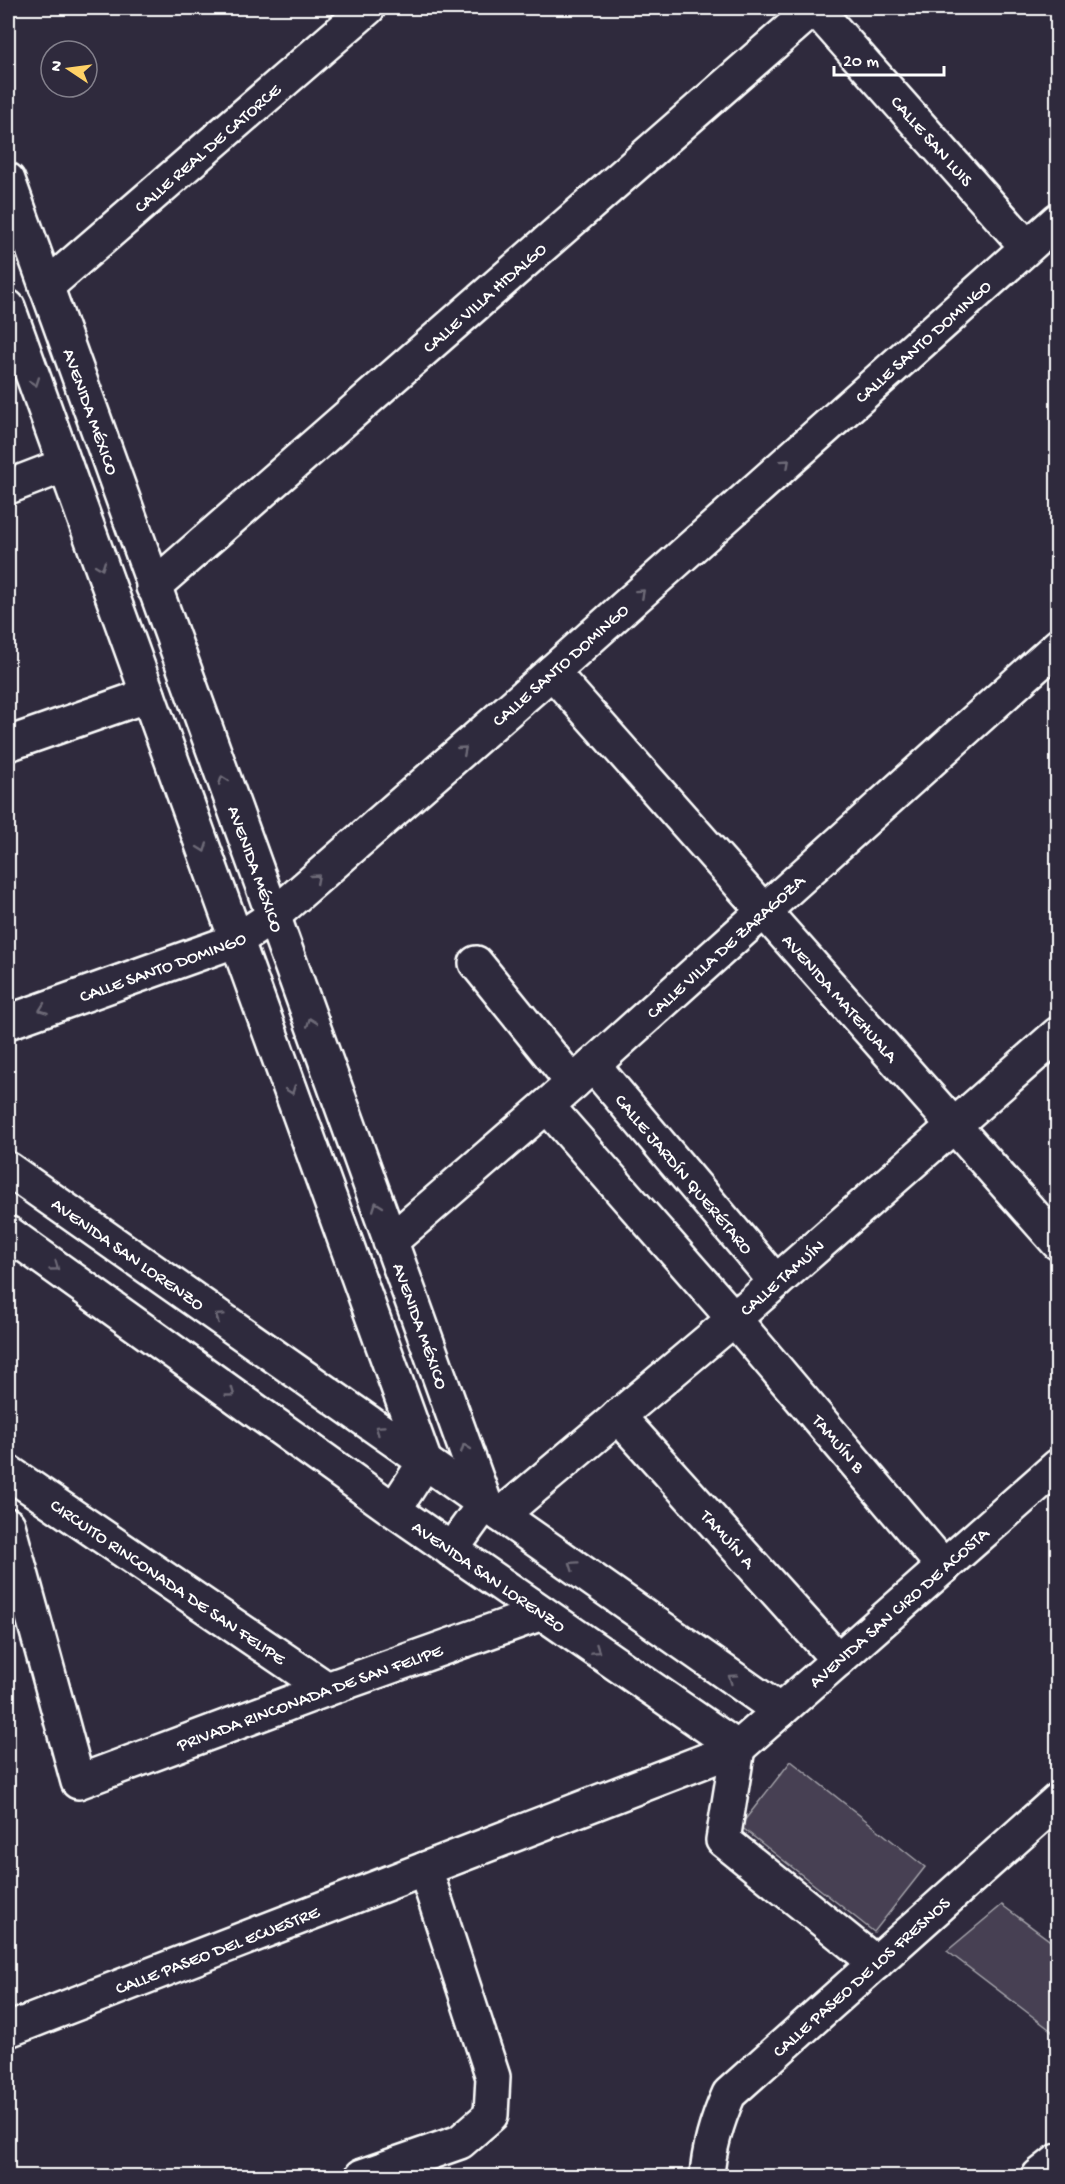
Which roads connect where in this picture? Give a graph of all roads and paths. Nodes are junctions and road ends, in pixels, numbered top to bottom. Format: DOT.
graph roads {
  1 [pos="368,8"];
  2 [pos="815,8"];
  3 [pos="8,180"];
  4 [pos="1058,220"];
  5 [pos="1027,247"];
  6 [pos="46,287"];
  7 [pos="8,308"];
  8 [pos="64,465"];
  9 [pos="8,487"];
  10 [pos="153,587"];
  11 [pos="1058,646"];
  12 [pos="552,672"];
  13 [pos="148,696"];
  14 [pos="8,744"];
  15 [pos="764,911"];
  16 [pos="272,917"];
  17 [pos="237,940"];
  18 [pos="476,963"];
  19 [pos="8,1022"];
  20 [pos="1058,1034"];
  21 [pos="583,1074"];
  22 [pos="547,1106"];
  23 [pos="954,1125"];
  24 [pos="8,1169"];
  25 [pos="8,1233"];
  26 [pos="390,1242"];
  27 [pos="1058,1243"];
  28 [pos="776,1282"];
  29 [pos="734,1319"];
  30 [pos="618,1416"];
  31 [pos="425,1462"];
  32 [pos="1058,1466"];
  33 [pos="8,1472"];
  34 [pos="493,1509"];
  35 [pos="394,1510"];
  36 [pos="8,1525"];
  37 [pos="451,1550"];
  38 [pos="944,1567"];
  39 [pos="542,1613"];
  40 [pos="838,1660"];
  41 [pos="327,1689"];
  42 [pos="780,1711"];
  43 [pos="738,1748"];
  44 [pos="1058,1800"];
  45 [pos="425,1869"];
  46 [pos="876,1963"];
  47 [pos="8,2030"];
  48 [pos="1058,2161"];
  49 [pos="362,2176"];
  50 [pos="707,2176"];
  51 [pos="1040,2176"];
  1 -- 6 [label="street, CALLE REAL DE CATORCE"];
  2 -- 5 [label="street, CALLE SAN LUIS"];
  2 -- 10 [label="street, CALLE VILLA HIDALGO"];
  3 -- 6 [label="street, AVENIDA MÉXICO"];
  4 -- 5 [label="street, CALLE SANTO DOMINGO"];
  12 -- 5 [label="street, CALLE SANTO DOMINGO, one-way"];
  6 -- 10 [label="street, AVENIDA MÉXICO"];
  7 -- 8 [label="street, one-way"];
  8 -- 9 [label="street"];
  8 -- 13 [label="street, one-way"];
  16 -- 10 [label="street, AVENIDA MÉXICO, one-way"];
  11 -- 15 [label="street, CALLE VILLA DE ZARAGOZA"];
  12 -- 15 [label="street, AVENIDA MATEHUALA"];
  16 -- 12 [label="street, CALLE SANTO DOMINGO, one-way"];
  13 -- 14 [label="street"];
  13 -- 17 [label="street, one-way"];
  15 -- 21 [label="street, CALLE VILLA DE ZARAGOZA"];
  15 -- 23 [label="street, AVENIDA MATEHUALA"];
  16 -- 17 [label="street, CALLE SANTO DOMINGO"];
  26 -- 16 [label="street, AVENIDA MÉXICO, one-way"];
  17 -- 19 [label="street, CALLE SANTO DOMINGO, one-way"];
  17 -- 31 [label="street, one-way"];
  18 -- 21 [label="street, CALLE JARDÍN QUERÉTARO"];
  20 -- 23 [label="street, CALLE TAMUÍN"];
  21 -- 22 [label="street, CALLE VILLA DE ZARAGOZA"];
  21 -- 28 [label="street, CALLE JARDÍN QUERÉTARO"];
  22 -- 26 [label="street, CALLE VILLA DE ZARAGOZA"];
  22 -- 29 [label="street"];
  23 -- 27 [label="street, AVENIDA MATEHUALA"];
  23 -- 28 [label="street, CALLE TAMUÍN"];
  31 -- 24 [label="street, AVENIDA SAN LORENZO, one-way"];
  25 -- 35 [label="street, AVENIDA SAN LORENZO, one-way"];
  34 -- 26 [label="street, AVENIDA MÉXICO, one-way"];
  28 -- 29 [label="street, CALLE TAMUÍN"];
  29 -- 30 [label="street, CALLE TAMUÍN"];
  29 -- 38 [label="street, TAMUÍN B"];
  30 -- 34 [label="street, CALLE TAMUÍN"];
  30 -- 40 [label="street, TAMUÍN A"];
  31 -- 34 [label="street, AVENIDA SAN LORENZO"];
  31 -- 35 [label="street"];
  32 -- 38 [label="street, AVENIDA SAN CIRO DE ACOSTA"];
  33 -- 41 [label="street, CIRCUITO RINCONADA DE SAN FELIPE"];
  34 -- 37 [label="street"];
  42 -- 34 [label="street, AVENIDA SAN LORENZO, one-way"];
  35 -- 37 [label="street, AVENIDA SAN LORENZO"];
  36 -- 41 [label="street, PRIVADA RINCONADA DE SAN FELIPE"];
  37 -- 39 [label="street, AVENIDA SAN LORENZO"];
  38 -- 40 [label="street, AVENIDA SAN CIRO DE ACOSTA"];
  39 -- 41 [label="street, PRIVADA RINCONADA DE SAN FELIPE"];
  39 -- 43 [label="street, AVENIDA SAN LORENZO, one-way"];
  40 -- 42 [label="street, AVENIDA SAN CIRO DE ACOSTA"];
  42 -- 43 [label="street, AVENIDA SAN CIRO DE ACOSTA"];
  43 -- 45 [label="street, CALLE PASEO DEL ECUESTRE"];
  43 -- 46 [label="street"];
  44 -- 46 [label="street, CALLE PASEO DE LOS FRESNOS"];
  45 -- 47 [label="street, CALLE PASEO DEL ECUESTRE"];
  45 -- 49 [label="street"];
  46 -- 50 [label="street, CALLE PASEO DE LOS FRESNOS"];
  48 -- 51 [label="street"];
}
